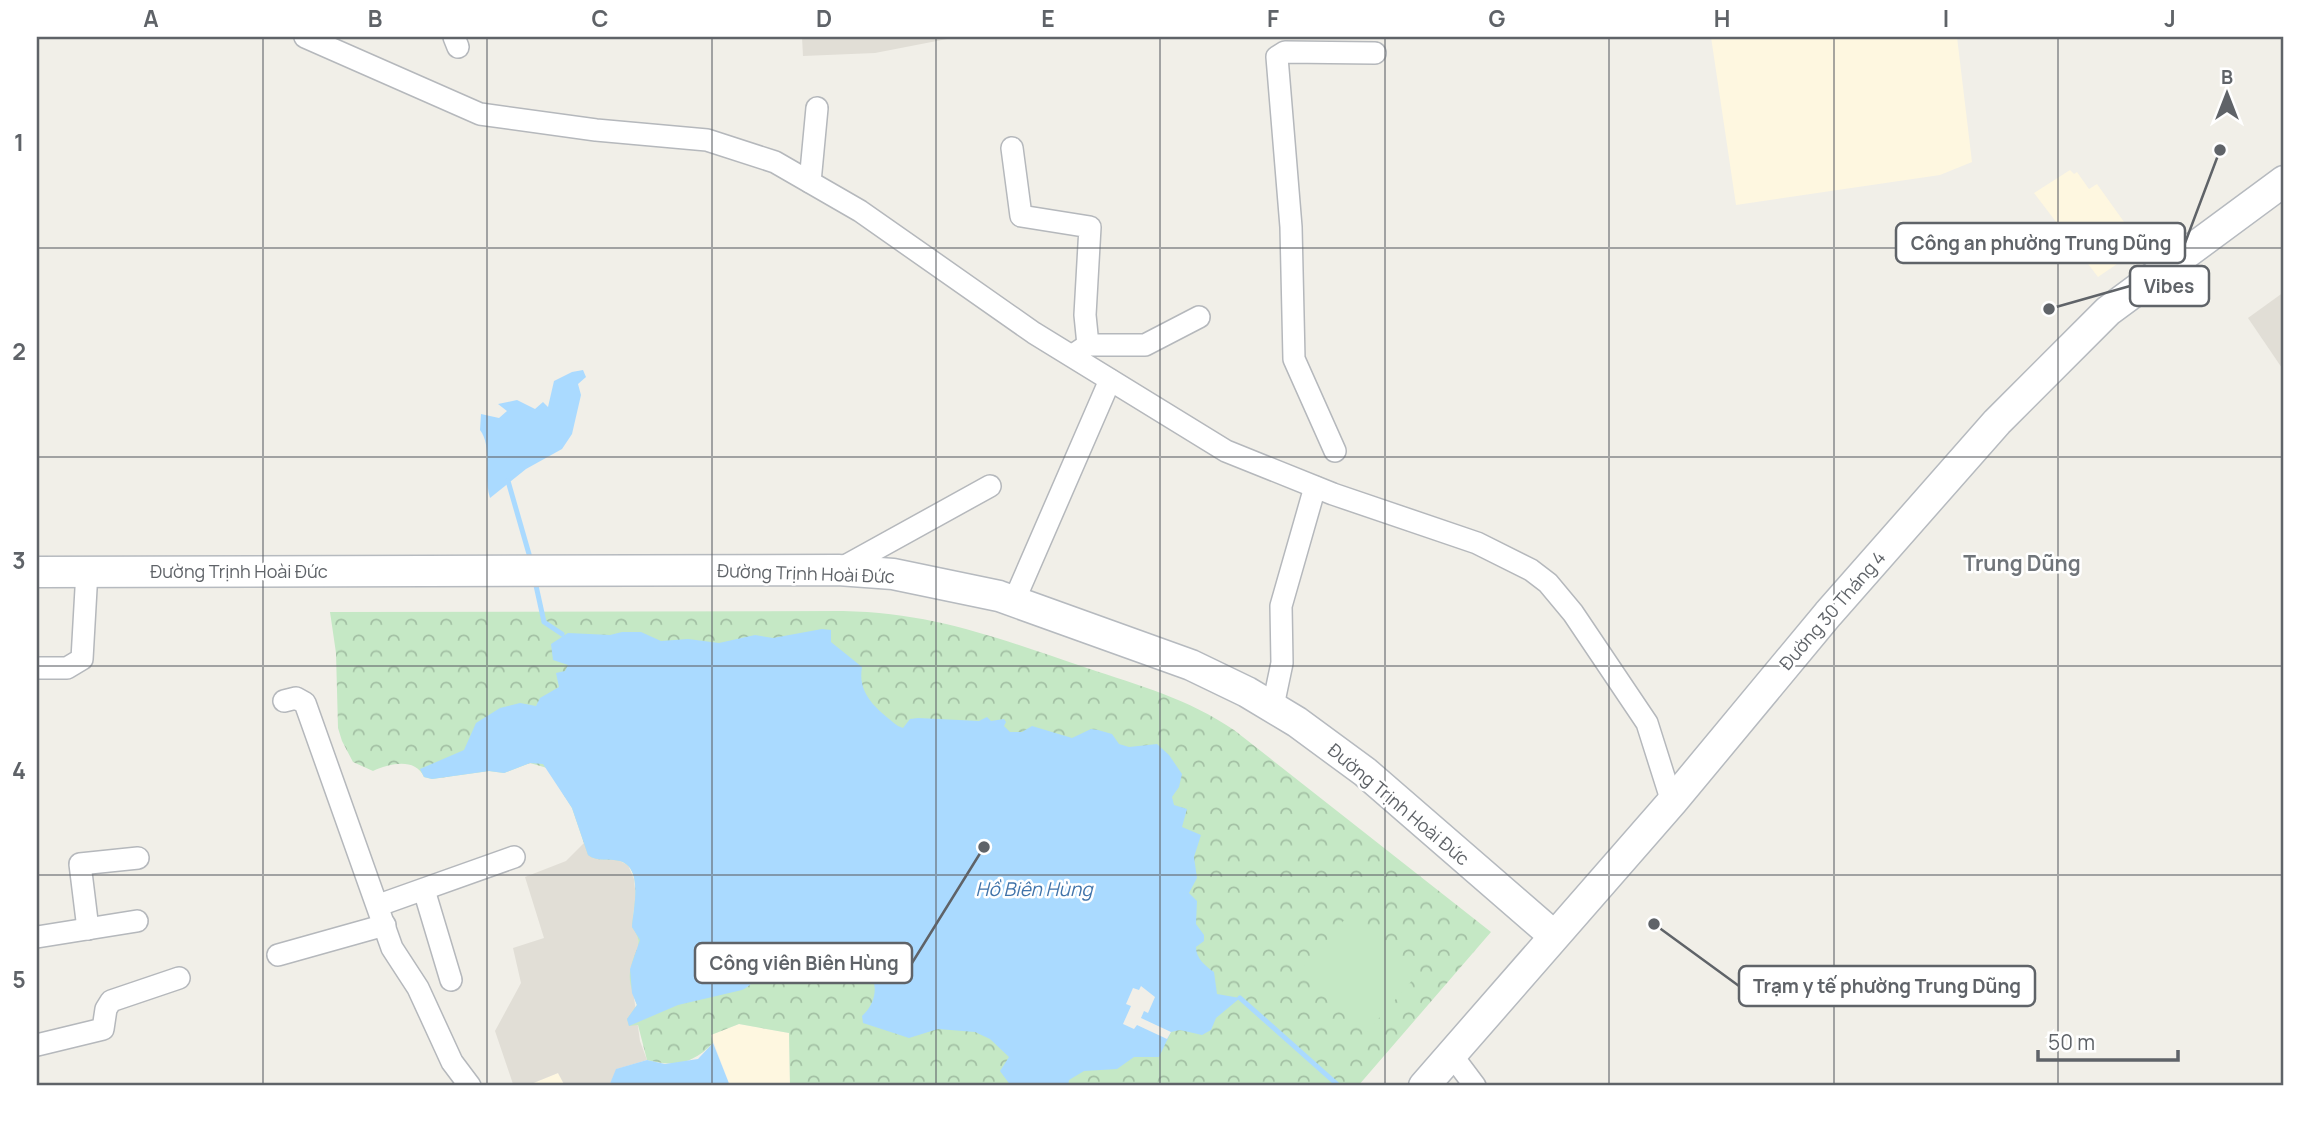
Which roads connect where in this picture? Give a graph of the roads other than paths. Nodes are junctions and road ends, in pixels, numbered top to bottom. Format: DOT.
graph roads {
  1 [pos="305,37"];
  2 [pos="1374,53"];
  3 [pos="817,108"];
  4 [pos="1012,148"];
  5 [pos="2284,181"];
  6 [pos="810,182"];
  7 [pos="1199,317"];
  8 [pos="1080,351"];
  9 [pos="1110,380"];
  10 [pos="1335,451"];
  11 [pos="990,486"];
  12 [pos="1315,487"];
  13 [pos="838,570"];
  14 [pos="87,571"];
  15 [pos="37,572"];
  16 [pos="1014,601"];
  17 [pos="37,668"];
  18 [pos="284,701"];
  19 [pos="1273,706"];
  20 [pos="1672,802"];
  21 [pos="514,857"];
  22 [pos="138,858"];
  23 [pos="424,890"];
  24 [pos="379,905"];
  25 [pos="137,921"];
  26 [pos="385,925"];
  27 [pos="88,929"];
  28 [pos="1553,935"];
  29 [pos="37,937"];
  30 [pos="278,955"];
  31 [pos="179,978"];
  32 [pos="452,980"];
  33 [pos="37,1045"];
  34 [pos="1451,1054"];
  35 [pos="470,1086"];
  36 [pos="1424,1086"];
  37 [pos="1475,1086"];
  1 -- 6 [label="street"];
  2 -- 10 [label="street"];
  3 -- 6 [label="street"];
  4 -- 8 [label="street"];
  5 -- 20 [label="street, Đường 30 Tháng 4"];
  6 -- 8 [label="street"];
  7 -- 8 [label="street"];
  8 -- 9 [label="street"];
  9 -- 12 [label="street"];
  9 -- 16 [label="street"];
  11 -- 13 [label="street"];
  12 -- 19 [label="street"];
  12 -- 20 [label="street"];
  13 -- 14 [label="street, Đường Trịnh Hoài Đức"];
  13 -- 16 [label="street, Đường Trịnh Hoài Đức"];
  14 -- 15 [label="street, Đường Trịnh Hoài Đức"];
  14 -- 17 [label="street"];
  16 -- 19 [label="street, Đường Trịnh Hoài Đức"];
  18 -- 24 [label="street"];
  19 -- 28 [label="street, Đường Trịnh Hoài Đức"];
  20 -- 28 [label="street, Đường 30 Tháng 4"];
  21 -- 23 [label="street"];
  22 -- 27 [label="street"];
  23 -- 24 [label="street"];
  23 -- 32 [label="street"];
  24 -- 26 [label="street"];
  25 -- 27 [label="street"];
  26 -- 30 [label="street"];
  26 -- 35 [label="street"];
  27 -- 29 [label="street"];
  28 -- 34 [label="street, Đường 30 Tháng 4"];
  31 -- 33 [label="street"];
  34 -- 36 [label="street, Đường 30 Tháng 4"];
  34 -- 37 [label="street"];
}
